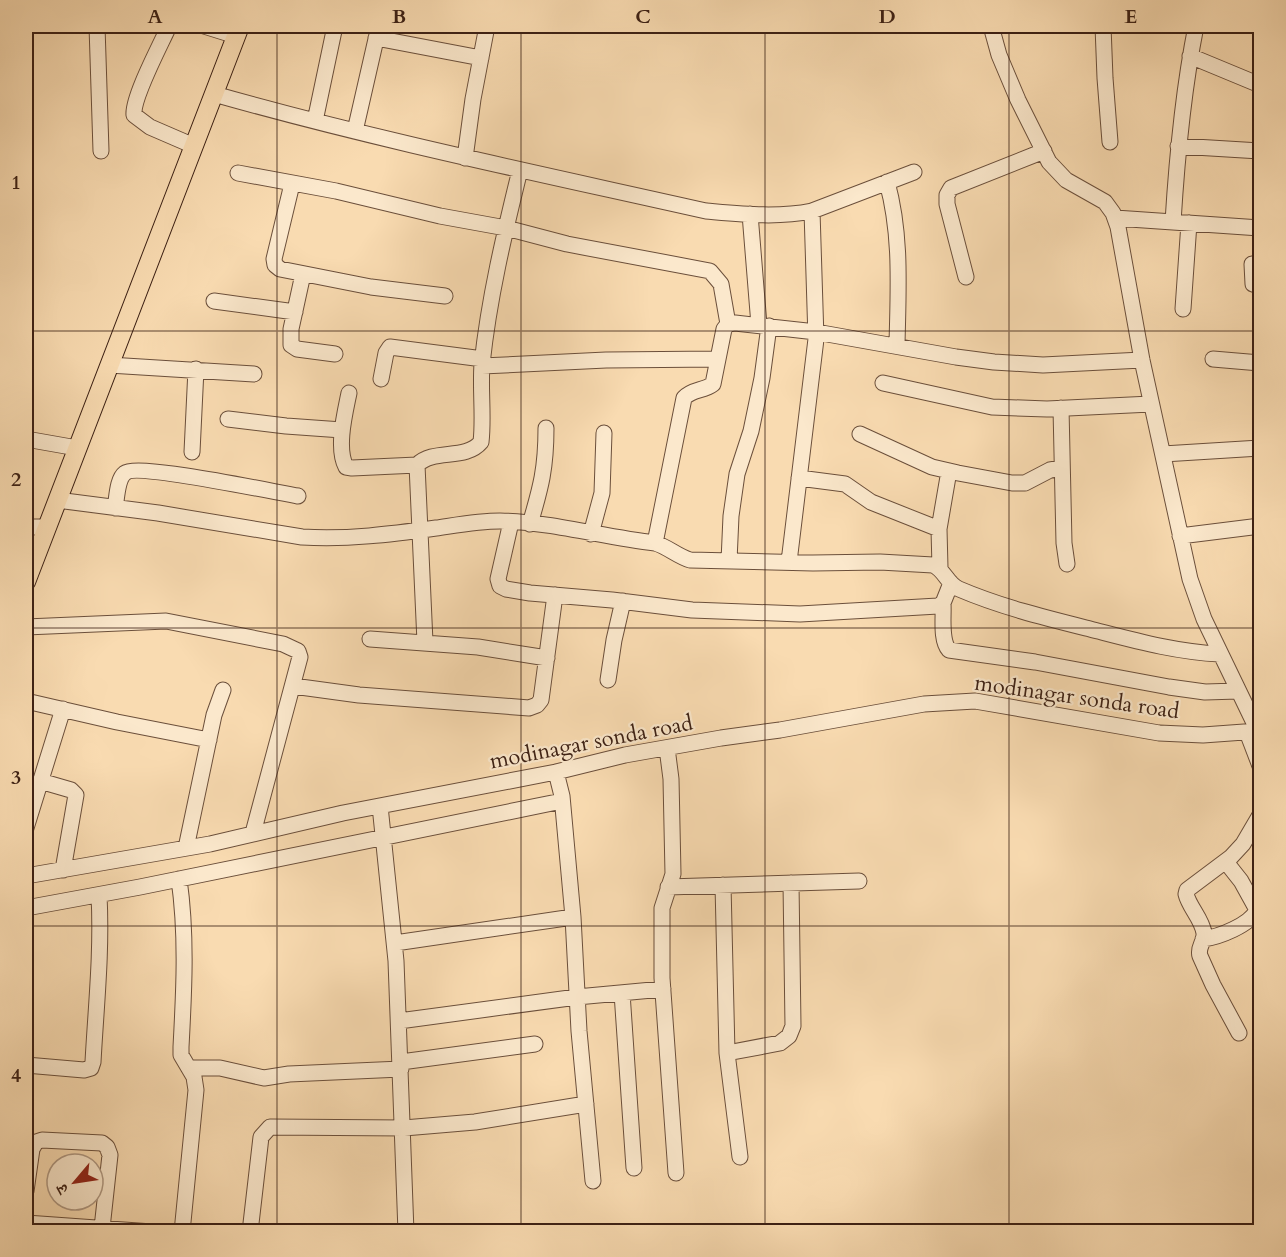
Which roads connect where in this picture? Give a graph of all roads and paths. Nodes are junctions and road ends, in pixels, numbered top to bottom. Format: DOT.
graph roads {
  1 [pos="97,26"];
  2 [pos="170,26"];
  3 [pos="204,26"];
  4 [pos="335,26"];
  5 [pos="487,26"];
  6 [pos="992,26"];
  7 [pos="1103,26"];
  8 [pos="1196,26"];
  9 [pos="238,31"];
  10 [pos="377,32"];
  11 [pos="1190,56"];
  12 [pos="481,58"];
  13 [pos="1260,85"];
  14 [pos="214,94"];
  15 [pos="315,121"];
  16 [pos="355,131"];
  17 [pos="1110,142"];
  18 [pos="194,146"];
  19 [pos="1178,146"];
  20 [pos="101,151"];
  21 [pos="1044,151"];
  22 [pos="1260,151"];
  23 [pos="465,159"];
  24 [pos="520,170"];
  25 [pos="914,172"];
  26 [pos="238,173"];
  27 [pos="887,182"];
  28 [pos="292,184"];
  29 [pos="812,211"];
  30 [pos="750,214"];
  31 [pos="1115,218"];
  32 [pos="1181,223"];
  33 [pos="506,228"];
  34 [pos="1260,228"];
  35 [pos="1252,264"];
  36 [pos="303,274"];
  37 [pos="966,278"];
  38 [pos="1260,286"];
  39 [pos="445,296"];
  40 [pos="214,301"];
  41 [pos="1183,309"];
  42 [pos="295,312"];
  43 [pos="728,324"];
  44 [pos="764,326"];
  45 [pos="816,332"];
  46 [pos="897,346"];
  47 [pos="335,354"];
  48 [pos="718,359"];
  49 [pos="1213,359"];
  50 [pos="1142,360"];
  51 [pos="482,363"];
  52 [pos="1260,363"];
  53 [pos="109,365"];
  54 [pos="196,369"];
  55 [pos="254,374"];
  56 [pos="381,379"];
  57 [pos="883,384"];
  58 [pos="349,393"];
  59 [pos="1151,404"];
  60 [pos="1061,408"];
  61 [pos="228,419"];
  62 [pos="546,428"];
  63 [pos="342,430"];
  64 [pos="604,434"];
  65 [pos="860,435"];
  66 [pos="26,439"];
  67 [pos="77,448"];
  68 [pos="1260,448"];
  69 [pos="192,452"];
  70 [pos="1163,454"];
  71 [pos="417,465"];
  72 [pos="1062,468"];
  73 [pos="949,471"];
  74 [pos="799,478"];
  75 [pos="298,496"];
  76 [pos="57,500"];
  77 [pos="115,508"];
  78 [pos="511,522"];
  79 [pos="530,524"];
  80 [pos="1260,526"];
  81 [pos="26,527"];
  82 [pos="47,527"];
  83 [pos="939,529"];
  84 [pos="420,530"];
  85 [pos="591,534"];
  86 [pos="1180,536"];
  87 [pos="655,543"];
  88 [pos="729,561"];
  89 [pos="789,562"];
  90 [pos="1066,564"];
  91 [pos="940,568"];
  92 [pos="26,582"];
  93 [pos="951,583"];
  94 [pos="555,595"];
  95 [pos="623,601"];
  96 [pos="943,603"];
  97 [pos="26,627"];
  98 [pos="370,639"];
  99 [pos="425,642"];
  100 [pos="1220,654"];
  101 [pos="547,658"];
  102 [pos="608,680"];
  103 [pos="292,686"];
  104 [pos="223,690"];
  105 [pos="1238,691"];
  106 [pos="26,701"];
  107 [pos="63,709"];
  108 [pos="1255,733"];
  109 [pos="208,740"];
  110 [pos="668,753"];
  111 [pos="1260,766"];
  112 [pos="557,774"];
  113 [pos="40,781"];
  114 [pos="562,799"];
  115 [pos="1260,815"];
  116 [pos="382,822"];
  117 [pos="26,828"];
  118 [pos="253,833"];
  119 [pos="186,848"];
  120 [pos="1226,862"];
  121 [pos="63,870"];
  122 [pos="26,876"];
  123 [pos="179,879"];
  124 [pos="859,881"];
  125 [pos="791,883"];
  126 [pos="723,885"];
  127 [pos="668,887"];
  128 [pos="99,895"];
  129 [pos="26,908"];
  130 [pos="573,916"];
  131 [pos="1203,939"];
  132 [pos="395,943"];
  133 [pos="663,989"];
  134 [pos="622,993"];
  135 [pos="577,997"];
  136 [pos="399,1021"];
  137 [pos="1239,1033"];
  138 [pos="535,1044"];
  139 [pos="728,1053"];
  140 [pos="26,1065"];
  141 [pos="401,1066"];
  142 [pos="190,1068"];
  143 [pos="586,1104"];
  144 [pos="404,1128"];
  145 [pos="741,1157"];
  146 [pos="634,1168"];
  147 [pos="676,1173"];
  148 [pos="593,1181"];
  149 [pos="26,1191"];
  150 [pos="26,1223"];
  151 [pos="102,1228"];
  152 [pos="152,1232"];
  153 [pos="182,1232"];
  154 [pos="250,1232"];
  155 [pos="406,1232"];
  1 -- 20 [label="street"];
  2 -- 18 [label="street"];
  3 -- 9 [label="street"];
  4 -- 15 [label="street"];
  5 -- 12 [label="street"];
  6 -- 21 [label="street"];
  7 -- 17 [label="street"];
  8 -- 11 [label="street"];
  9 -- 14 [label="main road"];
  10 -- 12 [label="street"];
  10 -- 16 [label="street"];
  11 -- 13 [label="street"];
  11 -- 19 [label="street"];
  12 -- 23 [label="street"];
  14 -- 15 [label="street"];
  14 -- 18 [label="main road"];
  15 -- 16 [label="street"];
  16 -- 23 [label="street"];
  18 -- 53 [label="main road"];
  19 -- 22 [label="street"];
  19 -- 32 [label="street"];
  21 -- 31 [label="street"];
  21 -- 37 [label="street"];
  23 -- 24 [label="street"];
  24 -- 30 [label="street"];
  24 -- 33 [label="street"];
  25 -- 27 [label="street"];
  26 -- 28 [label="street"];
  27 -- 29 [label="street"];
  27 -- 46 [label="street"];
  28 -- 33 [label="street"];
  28 -- 36 [label="street"];
  29 -- 30 [label="street"];
  29 -- 45 [label="street"];
  30 -- 44 [label="street"];
  31 -- 32 [label="street"];
  31 -- 50 [label="street"];
  32 -- 34 [label="street"];
  32 -- 41 [label="street"];
  33 -- 43 [label="street"];
  33 -- 51 [label="street"];
  35 -- 38 [label="street"];
  36 -- 39 [label="street"];
  36 -- 42 [label="street"];
  40 -- 42 [label="street"];
  42 -- 47 [label="street"];
  43 -- 44 [label="street"];
  43 -- 48 [label="street"];
  44 -- 45 [label="street"];
  44 -- 88 [label="street"];
  45 -- 46 [label="street"];
  45 -- 74 [label="street"];
  46 -- 50 [label="street"];
  48 -- 51 [label="street"];
  48 -- 87 [label="street"];
  49 -- 52 [label="street"];
  50 -- 59 [label="street"];
  51 -- 56 [label="street"];
  51 -- 71 [label="street"];
  53 -- 54 [label="street"];
  53 -- 67 [label="main road"];
  54 -- 55 [label="street"];
  54 -- 69 [label="street"];
  57 -- 60 [label="street"];
  58 -- 63 [label="street"];
  59 -- 60 [label="street"];
  59 -- 70 [label="street"];
  60 -- 72 [label="street"];
  61 -- 63 [label="street"];
  62 -- 79 [label="street"];
  63 -- 71 [label="street"];
  64 -- 85 [label="street"];
  65 -- 73 [label="street"];
  66 -- 67 [label="street"];
  67 -- 76 [label="main road"];
  68 -- 70 [label="street"];
  70 -- 86 [label="street"];
  71 -- 84 [label="street"];
  72 -- 73 [label="street"];
  72 -- 90 [label="street"];
  73 -- 83 [label="street"];
  74 -- 83 [label="street"];
  74 -- 89 [label="street"];
  75 -- 77 [label="street"];
  76 -- 77 [label="street"];
  76 -- 82 [label="main road"];
  77 -- 84 [label="street"];
  78 -- 79 [label="street"];
  78 -- 84 [label="street"];
  78 -- 94 [label="street"];
  79 -- 85 [label="street"];
  80 -- 86 [label="street"];
  81 -- 82 [label="street"];
  82 -- 92 [label="main road"];
  83 -- 91 [label="street"];
  84 -- 99 [label="street"];
  85 -- 87 [label="street"];
  86 -- 100 [label="street"];
  87 -- 88 [label="street"];
  88 -- 89 [label="street"];
  89 -- 91 [label="street"];
  91 -- 93 [label="street"];
  93 -- 96 [label="street"];
  93 -- 100 [label="street"];
  94 -- 95 [label="street"];
  94 -- 101 [label="street"];
  95 -- 96 [label="street"];
  95 -- 102 [label="street"];
  96 -- 105 [label="street"];
  97 -- 103 [label="street"];
  98 -- 99 [label="street"];
  99 -- 101 [label="street"];
  100 -- 105 [label="street"];
  101 -- 103 [label="street"];
  103 -- 118 [label="street"];
  104 -- 109 [label="street"];
  105 -- 108 [label="street"];
  106 -- 107 [label="street"];
  107 -- 109 [label="street"];
  107 -- 113 [label="street"];
  108 -- 110 [label="street, modinagar sonda road"];
  108 -- 111 [label="street"];
  109 -- 119 [label="street"];
  110 -- 112 [label="street, modinagar sonda road"];
  110 -- 127 [label="street"];
  112 -- 114 [label="street"];
  112 -- 116 [label="street, modinagar sonda road"];
  113 -- 117 [label="street"];
  113 -- 121 [label="street"];
  114 -- 116 [label="street"];
  114 -- 130 [label="street"];
  115 -- 120 [label="street"];
  116 -- 118 [label="street, modinagar sonda road"];
  116 -- 123 [label="street"];
  116 -- 132 [label="street"];
  118 -- 119 [label="street, modinagar sonda road"];
  119 -- 121 [label="street, modinagar sonda road"];
  120 -- 131 [label="street"];
  120 -- 131 [label="street"];
  121 -- 122 [label="street, modinagar sonda road"];
  123 -- 128 [label="street"];
  123 -- 142 [label="street"];
  124 -- 125 [label="street"];
  125 -- 126 [label="street"];
  125 -- 139 [label="street"];
  126 -- 127 [label="street"];
  126 -- 139 [label="street"];
  127 -- 133 [label="street"];
  128 -- 129 [label="street"];
  128 -- 140 [label="street"];
  130 -- 132 [label="street"];
  130 -- 135 [label="street"];
  131 -- 137 [label="street"];
  132 -- 136 [label="street"];
  133 -- 134 [label="street"];
  133 -- 147 [label="street"];
  134 -- 135 [label="street"];
  134 -- 146 [label="street"];
  135 -- 136 [label="street"];
  135 -- 143 [label="street"];
  136 -- 141 [label="street"];
  138 -- 141 [label="street"];
  139 -- 145 [label="street"];
  141 -- 142 [label="street"];
  141 -- 144 [label="street"];
  142 -- 153 [label="street"];
  143 -- 144 [label="street"];
  143 -- 148 [label="street"];
  144 -- 154 [label="street"];
  144 -- 155 [label="street"];
  149 -- 151 [label="street"];
  150 -- 151 [label="street"];
  151 -- 152 [label="street"];
}
